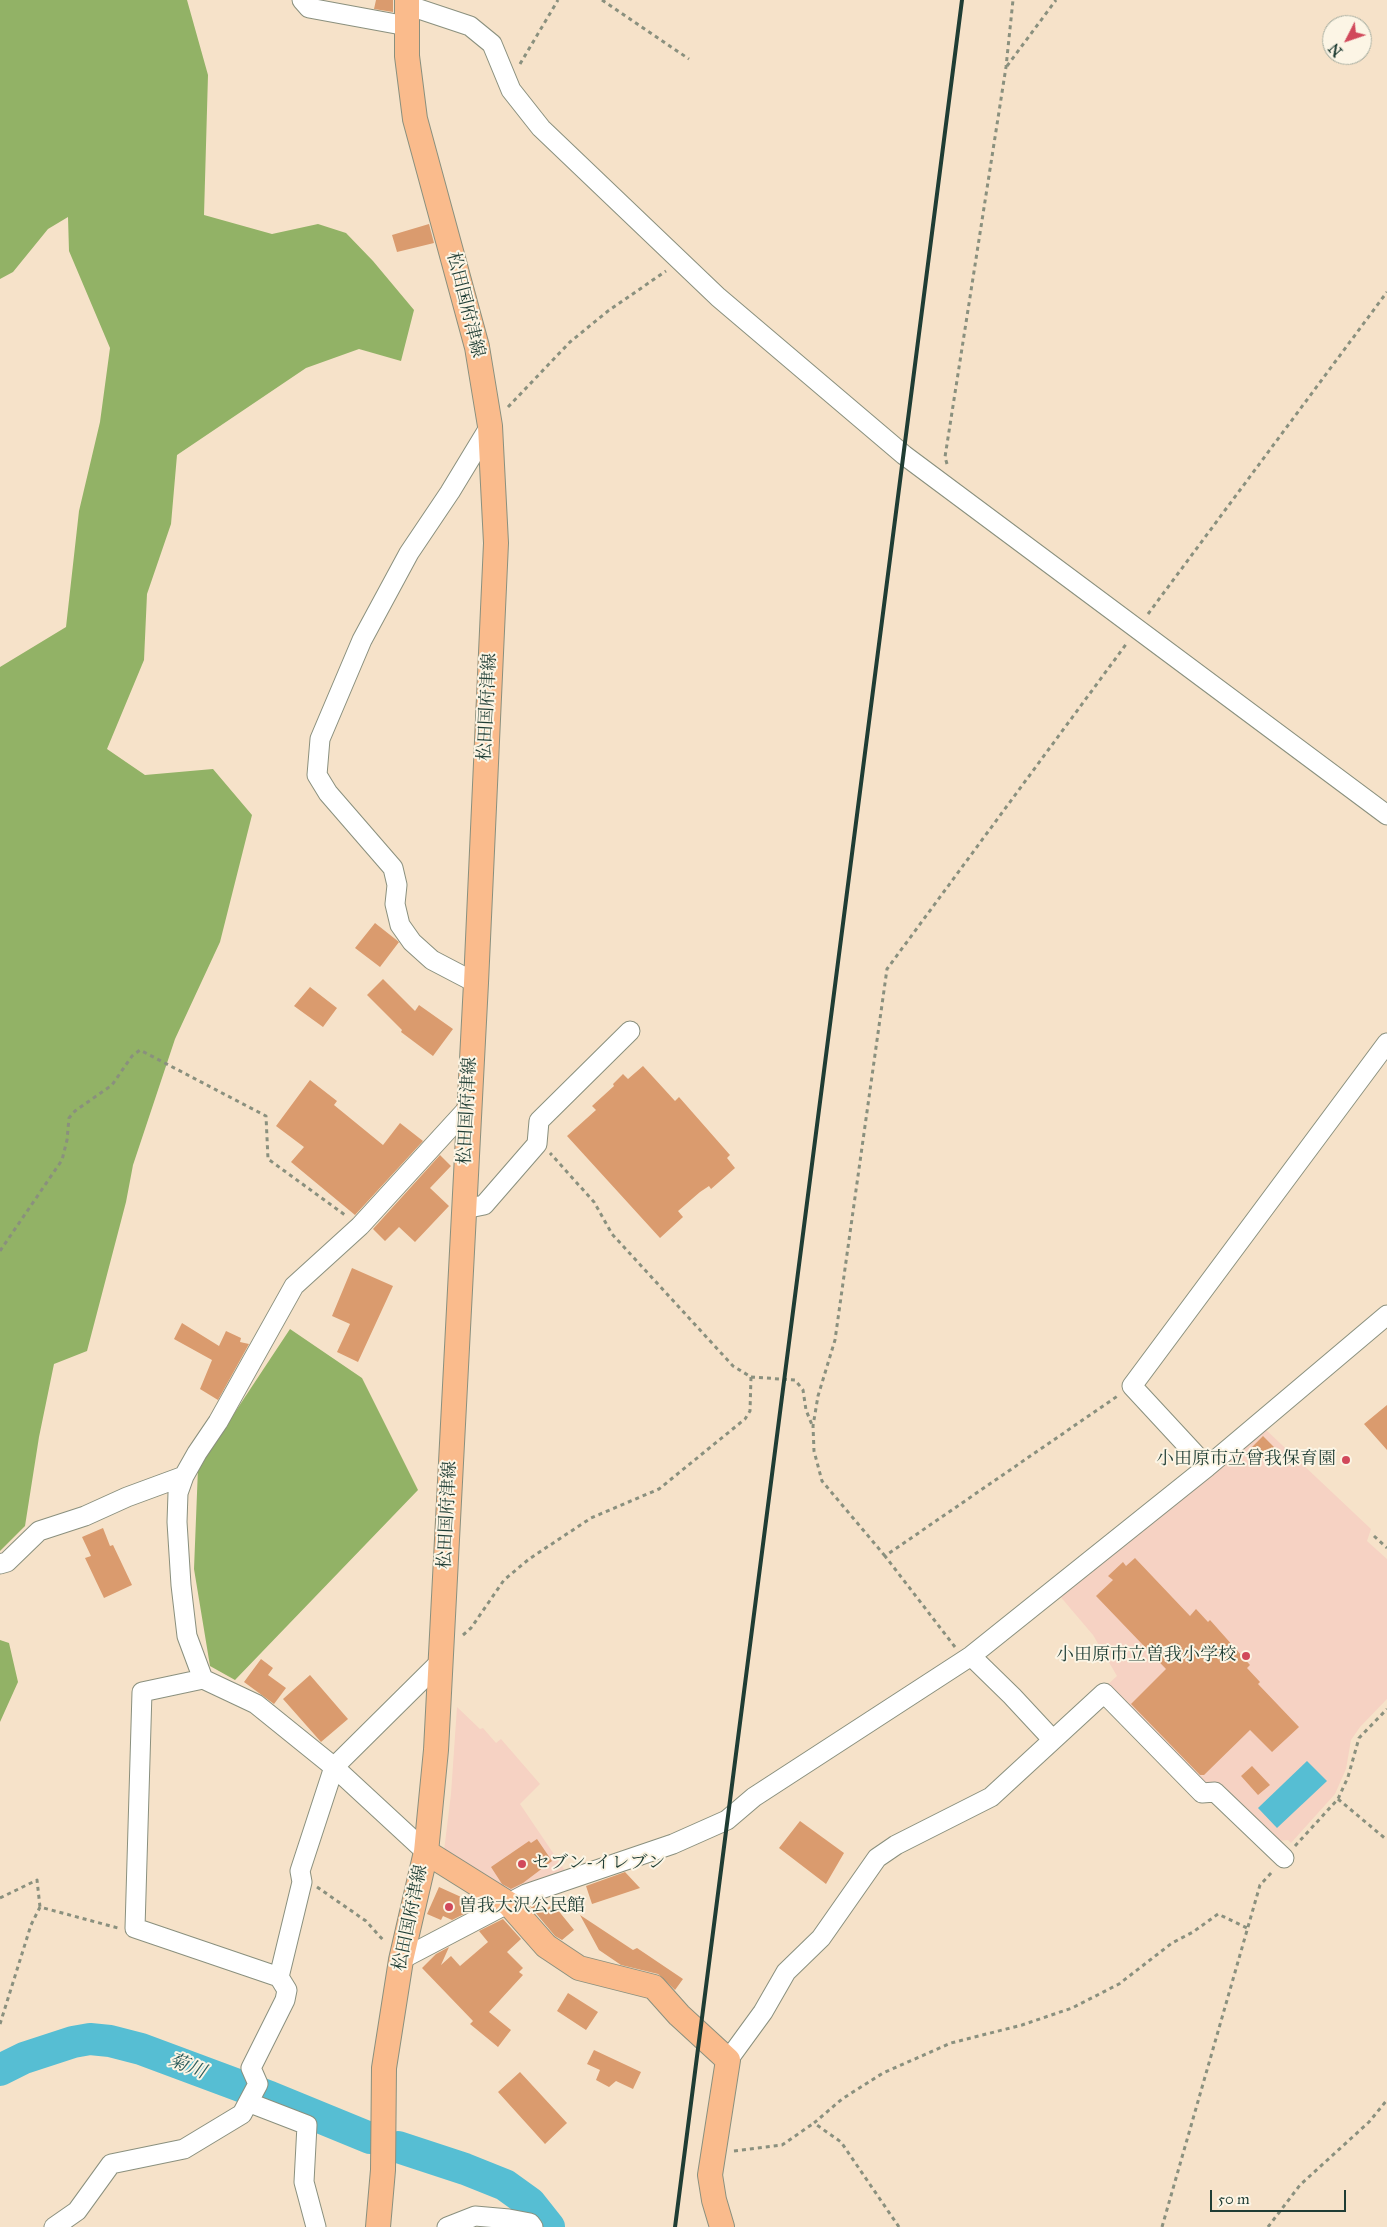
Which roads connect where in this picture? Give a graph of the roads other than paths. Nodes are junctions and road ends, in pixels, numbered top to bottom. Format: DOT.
graph roads {
  1 [pos="302,0"];
  2 [pos="407,10"];
  3 [pos="490,426"];
  4 [pos="1387,814"];
  5 [pos="476,983"];
  6 [pos="630,1031"];
  7 [pos="1387,1043"];
  8 [pos="468,1108"];
  9 [pos="464,1209"];
  10 [pos="1387,1315"];
  11 [pos="1207,1467"];
  12 [pos="184,1476"];
  13 [pos="0,1564"];
  14 [pos="441,1655"];
  15 [pos="968,1658"];
  16 [pos="203,1679"];
  17 [pos="1052,1739"];
  18 [pos="334,1767"];
  19 [pos="426,1852"];
  20 [pos="1284,1858"];
  21 [pos="510,1904"];
  22 [pos="401,1960"];
  23 [pos="279,1977"];
  24 [pos="728,2060"];
  25 [pos="250,2103"];
  26 [pos="54,2227"];
  27 [pos="316,2227"];
  28 [pos="378,2227"];
  29 [pos="447,2227"];
  30 [pos="533,2227"];
  31 [pos="722,2227"];
  1 -- 2 [label="street"];
  2 -- 3 [label="main road, 松田国府津線"];
  2 -- 4 [label="street"];
  3 -- 5 [label="main road, 松田国府津線"];
  3 -- 5 [label="street"];
  5 -- 8 [label="main road, 松田国府津線"];
  6 -- 9 [label="street"];
  7 -- 11 [label="street"];
  8 -- 9 [label="main road, 松田国府津線"];
  8 -- 12 [label="street"];
  9 -- 14 [label="main road, 松田国府津線"];
  10 -- 11 [label="street"];
  11 -- 15 [label="street"];
  12 -- 13 [label="street"];
  12 -- 16 [label="street"];
  14 -- 18 [label="street"];
  14 -- 19 [label="main road, 松田国府津線"];
  15 -- 17 [label="street"];
  15 -- 21 [label="street"];
  16 -- 18 [label="street"];
  16 -- 23 [label="street"];
  17 -- 20 [label="street"];
  17 -- 24 [label="street"];
  18 -- 19 [label="street"];
  18 -- 23 [label="street"];
  19 -- 21 [label="main road"];
  19 -- 22 [label="main road, 松田国府津線"];
  21 -- 22 [label="street"];
  21 -- 24 [label="main road"];
  22 -- 28 [label="main road, 松田国府津線"];
  23 -- 25 [label="street"];
  24 -- 31 [label="main road"];
  25 -- 26 [label="street"];
  25 -- 27 [label="street"];
  29 -- 30 [label="street"];
}
